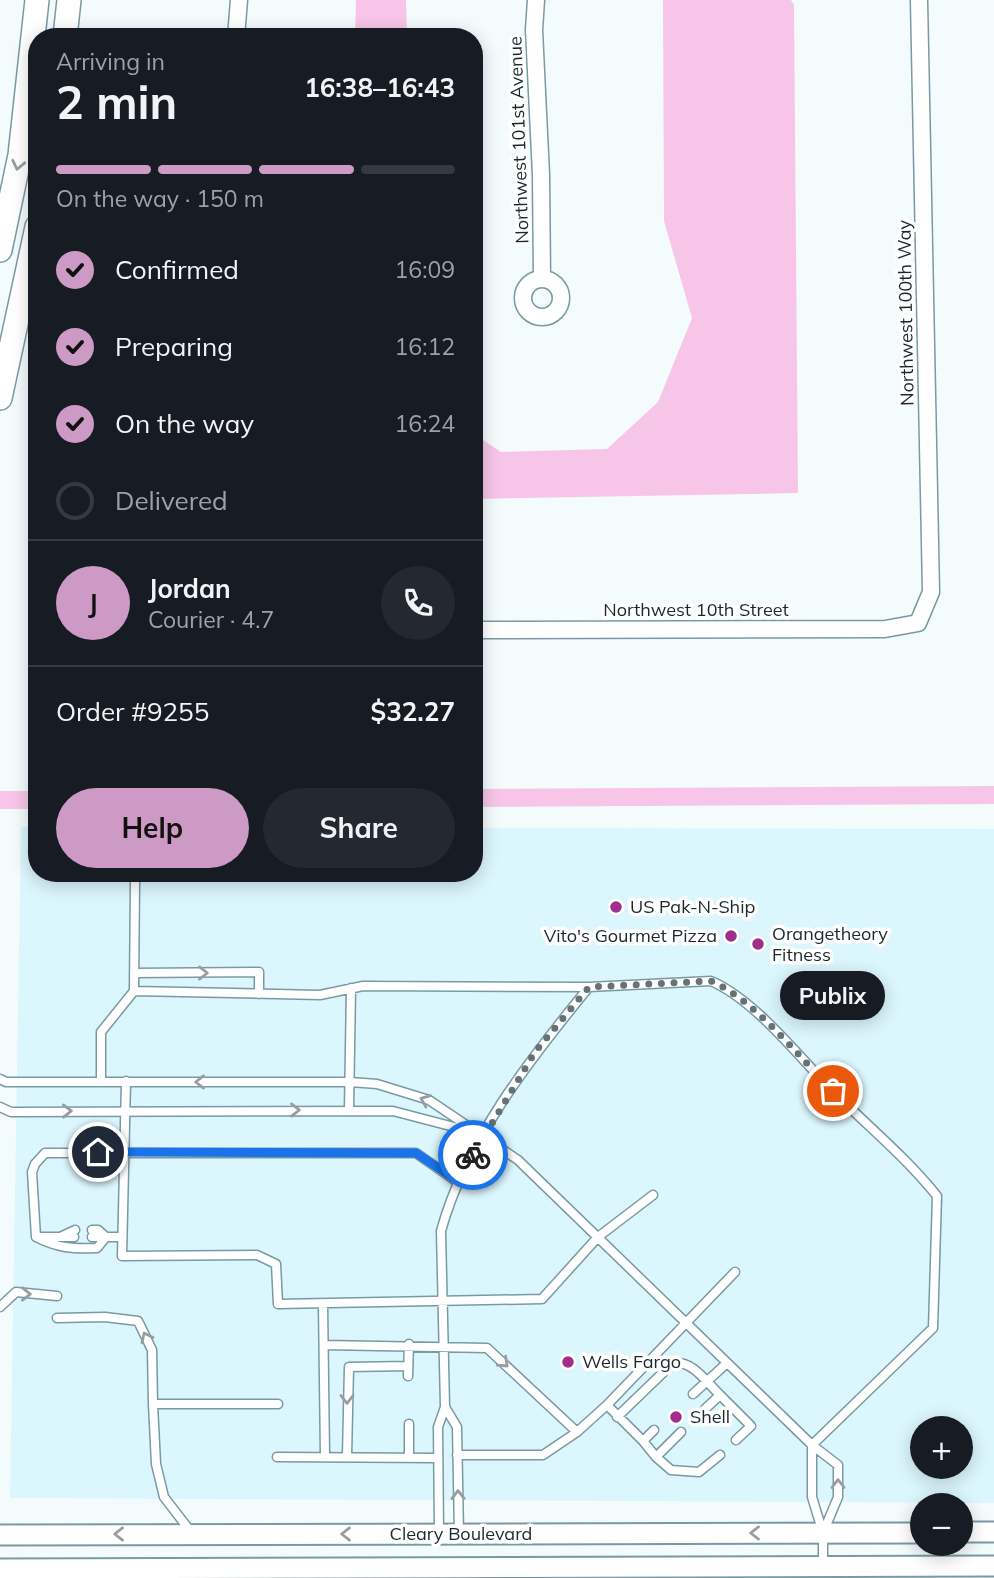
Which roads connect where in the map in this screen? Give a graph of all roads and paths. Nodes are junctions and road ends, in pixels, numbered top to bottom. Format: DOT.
graph roads {
  1 [pos="37,0"];
  2 [pos="69,0"];
  3 [pos="239,0"];
  4 [pos="536,0"];
  5 [pos="919,0"];
  6 [pos="34,28"];
  7 [pos="66,28"];
  8 [pos="237,28"];
  9 [pos="28,82"];
  10 [pos="0,250"];
  11 [pos="28,269"];
  12 [pos="542,278"];
  13 [pos="0,398"];
  14 [pos="918,623"];
  15 [pos="483,630"];
  16 [pos="135,882"];
  17 [pos="134,973"];
  18 [pos="589,987"];
  19 [pos="351,988"];
  20 [pos="134,991"];
  21 [pos="259,994"];
  22 [pos="0,1079"];
  23 [pos="126,1081"];
  24 [pos="101,1082"];
  25 [pos="350,1082"];
  26 [pos="0,1107"];
  27 [pos="125,1110"];
  28 [pos="349,1110"];
  29 [pos="484,1135"];
  30 [pos="124,1151"];
  31 [pos="459,1182"];
  32 [pos="653,1195"];
  33 [pos="75,1234"];
  34 [pos="92,1234"];
  35 [pos="36,1237"];
  36 [pos="106,1237"];
  37 [pos="122,1237"];
  38 [pos="598,1237"];
  39 [pos="735,1272"];
  40 [pos="57,1296"];
  41 [pos="440,1302"];
  42 [pos="323,1304"];
  43 [pos="0,1307"];
  44 [pos="57,1318"];
  45 [pos="686,1323"];
  46 [pos="409,1344"];
  47 [pos="324,1345"];
  48 [pos="442,1345"];
  49 [pos="727,1363"];
  50 [pos="408,1366"];
  51 [pos="408,1376"];
  52 [pos="706,1382"];
  53 [pos="693,1394"];
  54 [pos="720,1395"];
  55 [pos="153,1404"];
  56 [pos="278,1404"];
  57 [pos="607,1405"];
  58 [pos="445,1407"];
  59 [pos="705,1409"];
  60 [pos="617,1417"];
  61 [pos="409,1424"];
  62 [pos="653,1430"];
  63 [pos="577,1432"];
  64 [pos="681,1432"];
  65 [pos="736,1440"];
  66 [pos="643,1441"];
  67 [pos="812,1445"];
  68 [pos="457,1455"];
  69 [pos="720,1455"];
  70 [pos="325,1456"];
  71 [pos="347,1456"];
  72 [pos="277,1457"];
  73 [pos="409,1457"];
  74 [pos="656,1457"];
  75 [pos="438,1458"];
  76 [pos="910,1532"];
  77 [pos="973,1532"];
  78 [pos="994,1532"];
  79 [pos="823,1533"];
  80 [pos="192,1534"];
  81 [pos="449,1534"];
  82 [pos="0,1535"];
  83 [pos="823,1566"];
  84 [pos="994,1566"];
  85 [pos="0,1569"];
  1 -- 6 [label="main road, one-way"];
  2 -- 7 [label="main road"];
  3 -- 8 [label="street"];
  4 -- 12 [label="street, Northwest 101st Avenue"];
  5 -- 14 [label="street, Northwest 100th Way"];
  9 -- 10 [label="main road, one-way"];
  11 -- 13 [label="main road"];
  14 -- 15 [label="street, Northwest 10th Street"];
  16 -- 17 [label="lane"];
  17 -- 20 [label="lane"];
  17 -- 21 [label="lane, one-way"];
  18 -- 19 [label="lane"];
  18 -- 29 [label="lane"];
  18 -- 67 [label="lane"];
  19 -- 21 [label="lane"];
  19 -- 25 [label="lane"];
  20 -- 21 [label="lane"];
  20 -- 24 [label="lane"];
  22 -- 24 [label="lane"];
  23 -- 24 [label="lane"];
  25 -- 23 [label="lane, one-way"];
  23 -- 27 [label="lane"];
  25 -- 28 [label="lane"];
  29 -- 25 [label="lane, one-way"];
  26 -- 27 [label="lane, one-way"];
  27 -- 28 [label="lane, one-way"];
  27 -- 30 [label="lane"];
  28 -- 29 [label="lane"];
  29 -- 31 [label="lane"];
  29 -- 38 [label="lane"];
  30 -- 31 [label="lane"];
  30 -- 35 [label="lane"];
  30 -- 37 [label="lane"];
  31 -- 41 [label="lane"];
  32 -- 38 [label="lane"];
  33 -- 35 [label="lane"];
  34 -- 36 [label="lane"];
  35 -- 36 [label="lane"];
  36 -- 37 [label="lane"];
  37 -- 42 [label="lane"];
  38 -- 41 [label="lane"];
  38 -- 45 [label="lane"];
  39 -- 45 [label="lane"];
  43 -- 40 [label="lane, one-way"];
  41 -- 42 [label="lane"];
  41 -- 48 [label="lane"];
  42 -- 47 [label="lane"];
  55 -- 44 [label="lane, one-way"];
  45 -- 49 [label="lane"];
  45 -- 57 [label="lane"];
  46 -- 47 [label="lane"];
  46 -- 48 [label="lane"];
  46 -- 50 [label="lane"];
  47 -- 70 [label="lane"];
  48 -- 58 [label="lane"];
  48 -- 63 [label="lane, one-way"];
  49 -- 52 [label="lane"];
  49 -- 67 [label="lane"];
  50 -- 51 [label="lane"];
  50 -- 71 [label="lane, one-way"];
  52 -- 53 [label="lane"];
  52 -- 54 [label="lane"];
  52 -- 60 [label="lane"];
  54 -- 59 [label="lane"];
  54 -- 65 [label="lane"];
  55 -- 56 [label="lane"];
  55 -- 80 [label="lane"];
  57 -- 60 [label="lane"];
  57 -- 63 [label="lane"];
  58 -- 68 [label="lane"];
  58 -- 75 [label="lane"];
  60 -- 66 [label="lane"];
  61 -- 73 [label="lane"];
  62 -- 66 [label="lane"];
  63 -- 68 [label="lane"];
  64 -- 74 [label="lane"];
  66 -- 74 [label="lane"];
  67 -- 79 [label="lane"];
  79 -- 67 [label="lane, one-way"];
  81 -- 68 [label="lane, one-way"];
  69 -- 74 [label="lane"];
  70 -- 71 [label="lane"];
  70 -- 72 [label="lane"];
  71 -- 73 [label="lane"];
  73 -- 75 [label="lane"];
  75 -- 81 [label="lane"];
  76 -- 79 [label="street, Cleary Boulevard"];
  77 -- 78 [label="street"];
  79 -- 81 [label="street, Cleary Boulevard, one-way"];
  79 -- 83 [label="lane"];
  81 -- 80 [label="street, Cleary Boulevard, one-way"];
  80 -- 82 [label="street, Cleary Boulevard, one-way"];
  83 -- 84 [label="street, Cleary Boulevard"];
  83 -- 85 [label="street, Cleary Boulevard"];
}
